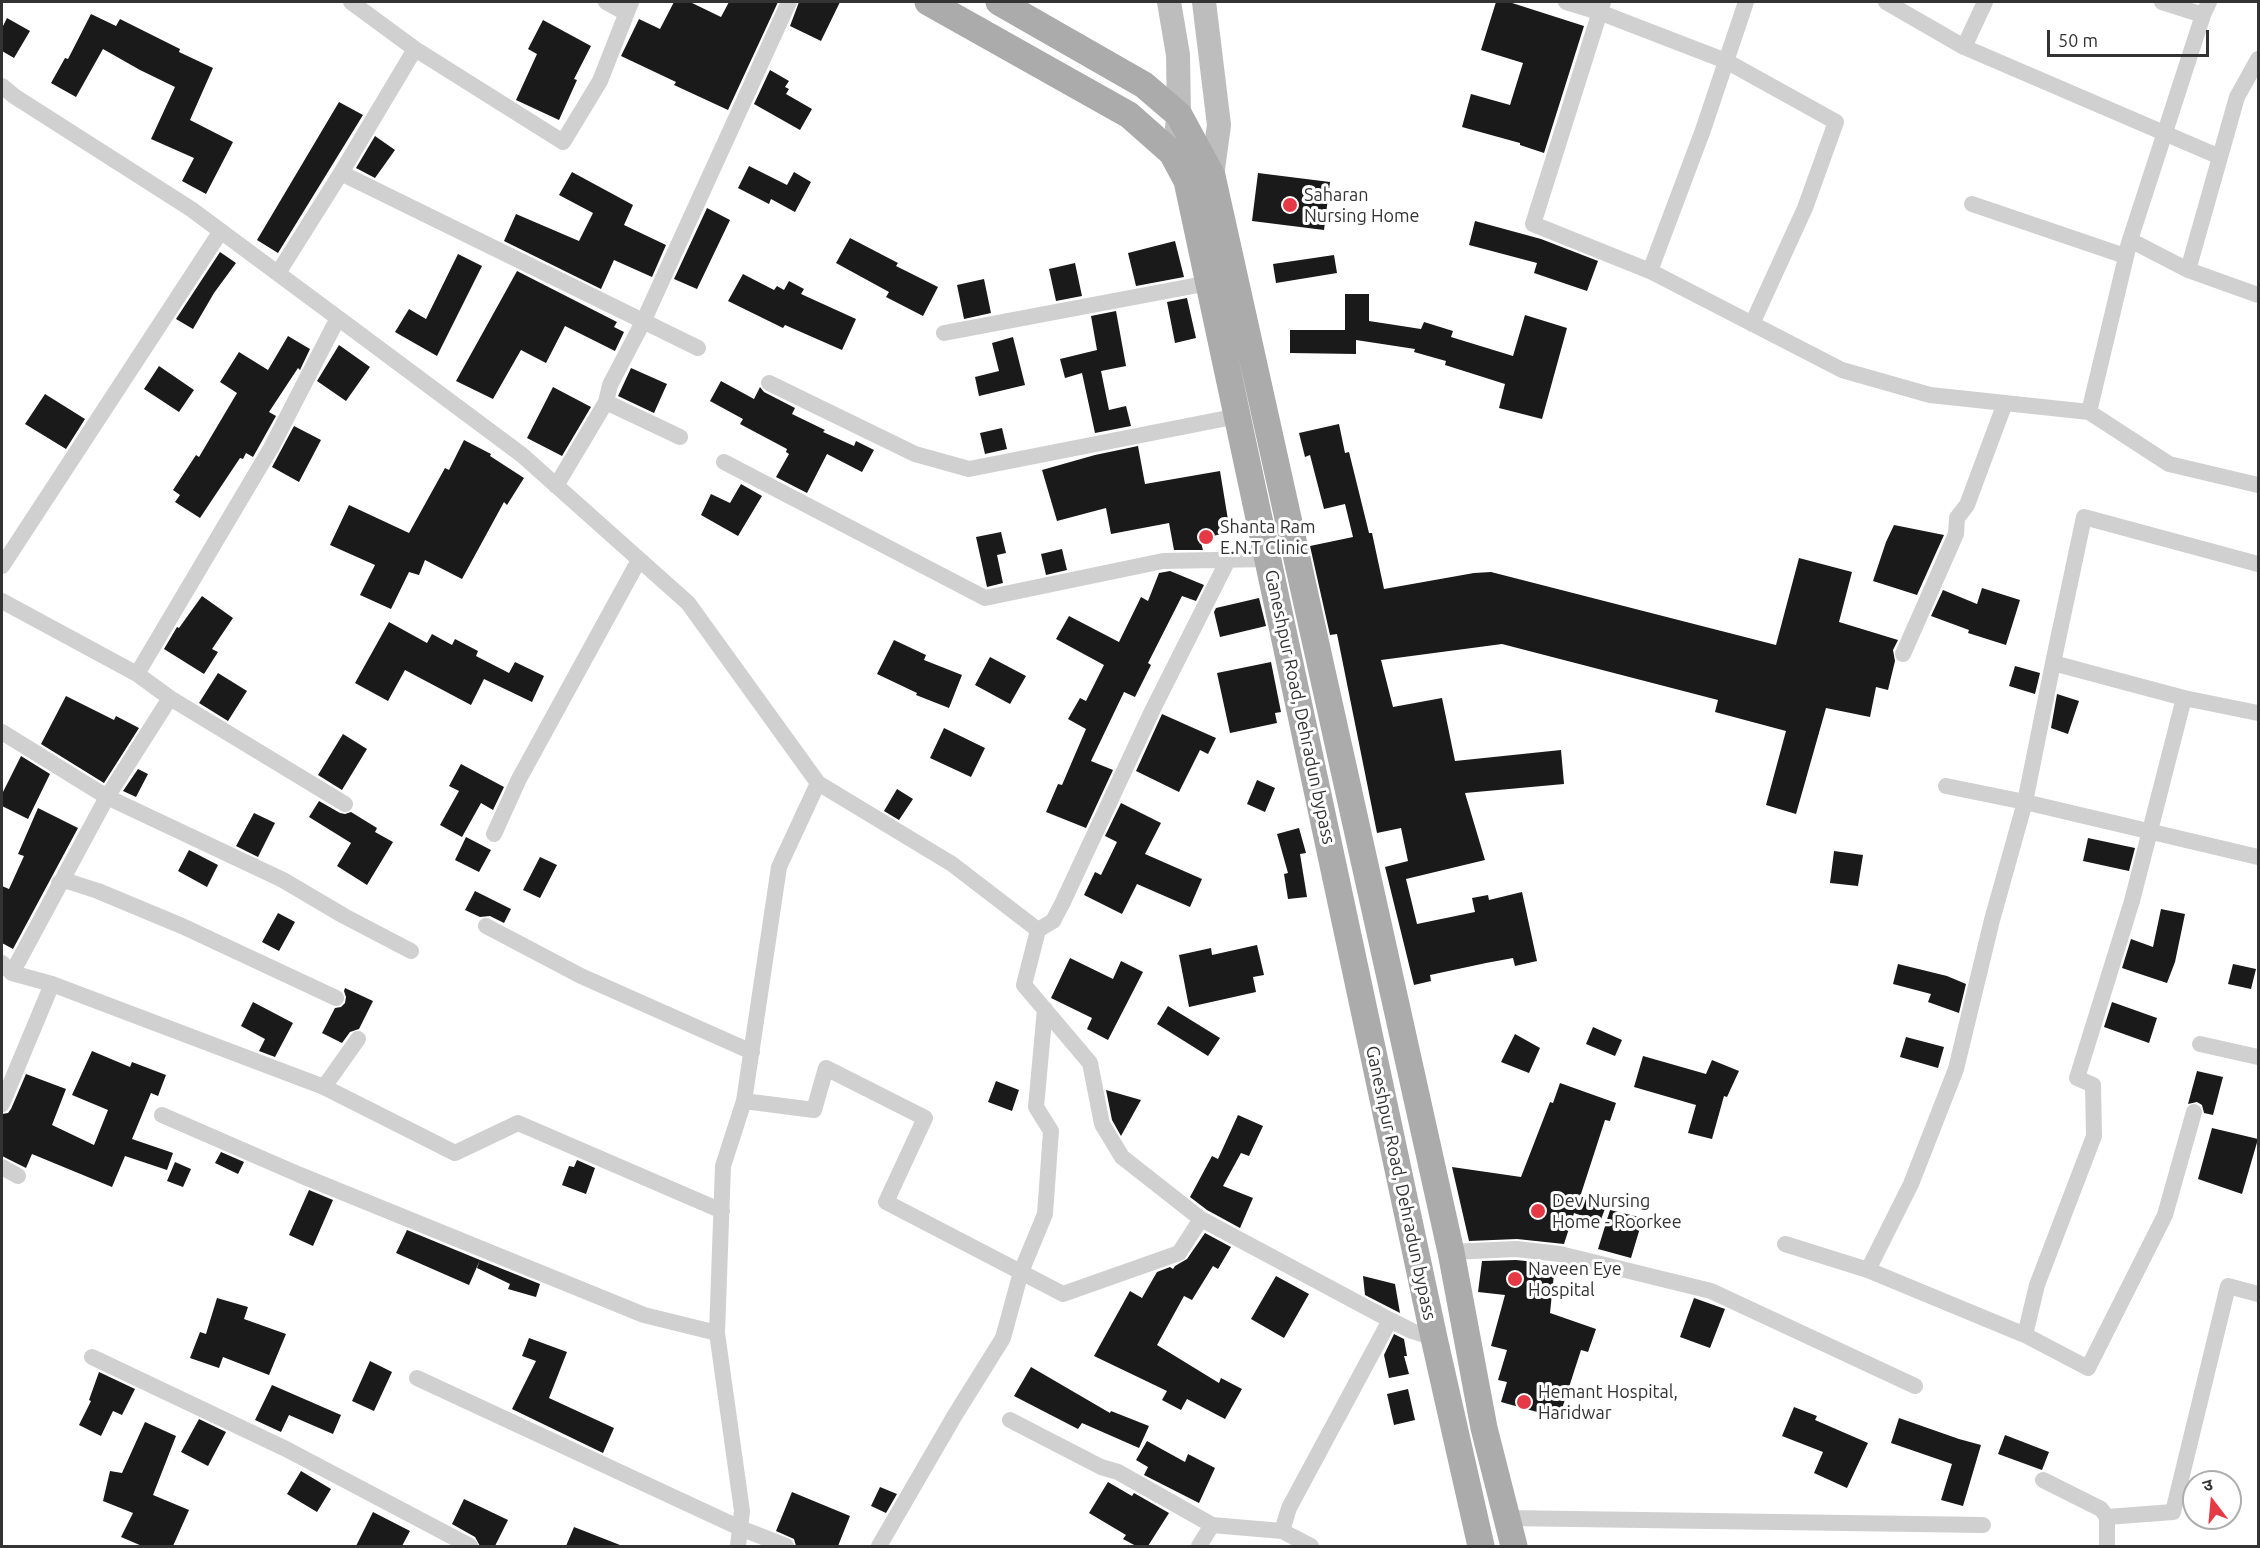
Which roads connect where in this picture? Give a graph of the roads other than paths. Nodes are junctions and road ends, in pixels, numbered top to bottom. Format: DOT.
graph roads {
  1 [pos="351,2"];
  2 [pos="606,2"];
  3 [pos="789,2"];
  4 [pos="928,2"];
  5 [pos="999,2"];
  6 [pos="1169,2"];
  7 [pos="1204,2"];
  8 [pos="1566,2"];
  9 [pos="1746,2"];
  10 [pos="1886,2"];
  11 [pos="1985,2"];
  12 [pos="2162,2"];
  13 [pos="628,7"];
  14 [pos="1601,7"];
  15 [pos="2206,8"];
  16 [pos="1964,48"];
  17 [pos="415,49"];
  18 [pos="2259,59"];
  19 [pos="1726,62"];
  20 [pos="2,86"];
  21 [pos="1179,115"];
  22 [pos="2165,133"];
  23 [pos="1172,153"];
  24 [pos="2220,157"];
  25 [pos="341,172"];
  26 [pos="1212,176"];
  27 [pos="1972,204"];
  28 [pos="221,231"];
  29 [pos="2130,240"];
  30 [pos="2188,270"];
  31 [pos="1650,271"];
  32 [pos="278,273"];
  33 [pos="1209,283"];
  34 [pos="2259,295"];
  35 [pos="338,318"];
  36 [pos="643,322"];
  37 [pos="1752,324"];
  38 [pos="944,333"];
  39 [pos="698,348"];
  40 [pos="769,383"];
  41 [pos="606,402"];
  42 [pos="2005,403"];
  43 [pos="2089,412"];
  44 [pos="1238,416"];
  45 [pos="680,437"];
  46 [pos="724,462"];
  47 [pos="2259,485"];
  48 [pos="556,486"];
  49 [pos="1268,559"];
  50 [pos="639,560"];
  51 [pos="1228,560"];
  52 [pos="2259,564"];
  53 [pos="2,566"];
  54 [pos="2,602"];
  55 [pos="1903,654"];
  56 [pos="2054,663"];
  57 [pos="137,675"];
  58 [pos="170,698"];
  59 [pos="2184,698"];
  60 [pos="2259,713"];
  61 [pos="2,732"];
  62 [pos="818,783"];
  63 [pos="1946,786"];
  64 [pos="107,797"];
  65 [pos="2025,802"];
  66 [pos="345,804"];
  67 [pos="2149,833"];
  68 [pos="494,834"];
  69 [pos="2259,857"];
  70 [pos="59,883"];
  71 [pos="486,926"];
  72 [pos="1038,930"];
  73 [pos="411,951"];
  74 [pos="7,968"];
  75 [pos="52,984"];
  76 [pos="336,998"];
  77 [pos="1045,1009"];
  78 [pos="358,1039"];
  79 [pos="2200,1044"];
  80 [pos="752,1052"];
  81 [pos="2259,1057"];
  82 [pos="324,1087"];
  83 [pos="744,1101"];
  84 [pos="2,1104"];
  85 [pos="2194,1113"];
  86 [pos="162,1115"];
  87 [pos="2,1167"];
  88 [pos="18,1176"];
  89 [pos="722,1211"];
  90 [pos="1201,1219"];
  91 [pos="1785,1244"];
  92 [pos="1451,1252"];
  93 [pos="1868,1270"];
  94 [pos="1020,1272"];
  95 [pos="2259,1294"];
  96 [pos="1390,1320"];
  97 [pos="717,1333"];
  98 [pos="2025,1335"];
  99 [pos="1434,1338"];
  100 [pos="92,1357"];
  101 [pos="417,1378"];
  102 [pos="1915,1386"];
  103 [pos="1010,1420"];
  104 [pos="2043,1480"];
  105 [pos="2107,1517"];
  106 [pos="1506,1518"];
  107 [pos="1212,1525"];
  108 [pos="1983,1525"];
  109 [pos="740,1528"];
  110 [pos="1282,1531"];
  111 [pos="470,1546"];
  112 [pos="738,1546"];
  113 [pos="786,1546"];
  114 [pos="879,1546"];
  115 [pos="1199,1546"];
  116 [pos="1311,1546"];
  117 [pos="1481,1546"];
  118 [pos="1514,1546"];
  119 [pos="2108,1546"];
  1 -- 17 [label="street"];
  2 -- 13 [label="street"];
  3 -- 36 [label="street"];
  4 -- 23 [label="main road, Ganeshpur Road, Dehradun bypass"];
  5 -- 21 [label="main road"];
  6 -- 21 [label="street"];
  7 -- 26 [label="street"];
  8 -- 14 [label="street"];
  9 -- 19 [label="street"];
  10 -- 16 [label="street"];
  11 -- 16 [label="street"];
  12 -- 15 [label="street"];
  13 -- 17 [label="street"];
  14 -- 19 [label="street"];
  14 -- 31 [label="street"];
  15 -- 22 [label="street"];
  16 -- 22 [label="street"];
  17 -- 25 [label="street"];
  18 -- 24 [label="street"];
  19 -- 31 [label="street"];
  19 -- 37 [label="street"];
  20 -- 28 [label="street"];
  21 -- 23 [label="street"];
  21 -- 26 [label="main road"];
  22 -- 24 [label="street"];
  22 -- 29 [label="street"];
  23 -- 33 [label="main road, Ganeshpur Road, Dehradun bypass"];
  24 -- 30 [label="street"];
  25 -- 32 [label="street"];
  25 -- 36 [label="street"];
  26 -- 92 [label="main road"];
  27 -- 29 [label="street"];
  28 -- 32 [label="street"];
  28 -- 53 [label="street"];
  29 -- 30 [label="street"];
  29 -- 43 [label="street"];
  30 -- 34 [label="street"];
  31 -- 37 [label="street"];
  32 -- 35 [label="street"];
  33 -- 38 [label="street"];
  33 -- 44 [label="main road, Ganeshpur Road, Dehradun bypass"];
  35 -- 48 [label="street"];
  35 -- 57 [label="street"];
  36 -- 39 [label="street"];
  36 -- 41 [label="street"];
  37 -- 42 [label="street"];
  40 -- 44 [label="street"];
  41 -- 45 [label="street"];
  41 -- 48 [label="street"];
  42 -- 43 [label="street"];
  42 -- 55 [label="street"];
  43 -- 47 [label="street"];
  44 -- 49 [label="main road, Ganeshpur Road, Dehradun bypass"];
  46 -- 51 [label="street"];
  48 -- 50 [label="street"];
  49 -- 51 [label="street"];
  49 -- 99 [label="main road, Ganeshpur Road, Dehradun bypass"];
  50 -- 62 [label="street"];
  50 -- 68 [label="street"];
  51 -- 72 [label="street"];
  52 -- 56 [label="street"];
  54 -- 57 [label="street"];
  56 -- 59 [label="street"];
  56 -- 65 [label="street"];
  57 -- 58 [label="street"];
  58 -- 64 [label="street"];
  58 -- 66 [label="street"];
  59 -- 60 [label="street"];
  59 -- 67 [label="street"];
  61 -- 64 [label="street"];
  62 -- 72 [label="street"];
  62 -- 80 [label="street"];
  63 -- 65 [label="street"];
  64 -- 70 [label="street"];
  64 -- 73 [label="street"];
  65 -- 67 [label="street"];
  65 -- 93 [label="street"];
  67 -- 69 [label="street"];
  67 -- 98 [label="street"];
  70 -- 74 [label="street"];
  70 -- 76 [label="street"];
  71 -- 80 [label="street"];
  72 -- 77 [label="street"];
  74 -- 75 [label="street"];
  75 -- 82 [label="street"];
  75 -- 84 [label="street"];
  77 -- 90 [label="street"];
  77 -- 94 [label="street"];
  78 -- 82 [label="street"];
  79 -- 81 [label="street"];
  80 -- 83 [label="street"];
  82 -- 89 [label="street"];
  83 -- 89 [label="street"];
  83 -- 94 [label="street"];
  85 -- 98 [label="street"];
  86 -- 97 [label="street"];
  87 -- 88 [label="street"];
  89 -- 97 [label="street"];
  90 -- 94 [label="street"];
  90 -- 96 [label="street"];
  91 -- 93 [label="street"];
  92 -- 102 [label="street"];
  92 -- 106 [label="main road"];
  93 -- 98 [label="street"];
  94 -- 114 [label="street"];
  95 -- 105 [label="street"];
  96 -- 99 [label="street"];
  96 -- 110 [label="street"];
  97 -- 109 [label="street"];
  99 -- 117 [label="main road, Ganeshpur Road, Dehradun bypass"];
  100 -- 111 [label="street"];
  101 -- 109 [label="street"];
  103 -- 107 [label="street"];
  104 -- 105 [label="street"];
  105 -- 119 [label="street"];
  106 -- 108 [label="street"];
  106 -- 118 [label="main road"];
  107 -- 110 [label="street"];
  107 -- 115 [label="street"];
  109 -- 112 [label="street"];
  109 -- 113 [label="street"];
  110 -- 116 [label="street"];
}
